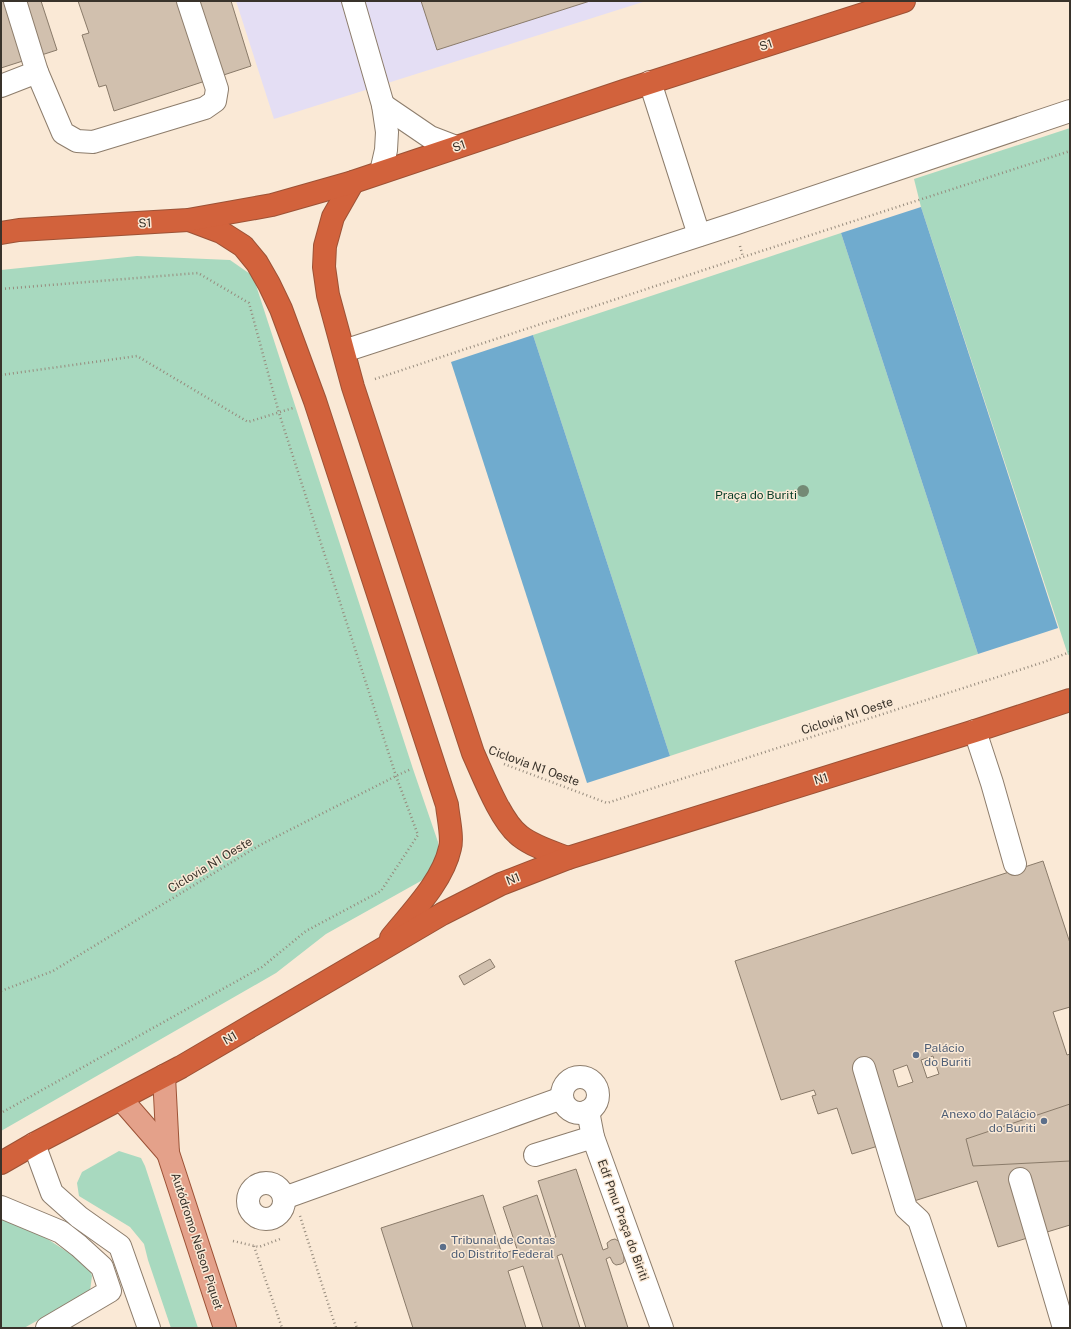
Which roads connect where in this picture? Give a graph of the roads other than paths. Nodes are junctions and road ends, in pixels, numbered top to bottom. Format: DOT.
graph roads {
  1 [pos="14,1"];
  2 [pos="188,1"];
  3 [pos="352,1"];
  4 [pos="904,1"];
  5 [pos="37,72"];
  6 [pos="650,82"];
  7 [pos="1,86"];
  8 [pos="383,105"];
  9 [pos="1070,111"];
  10 [pos="456,147"];
  11 [pos="381,172"];
  12 [pos="353,182"];
  13 [pos="188,220"];
  14 [pos="7,228"];
  15 [pos="699,235"];
  16 [pos="344,351"];
  17 [pos="1070,700"];
  18 [pos="975,731"];
  19 [pos="568,858"];
  20 [pos="1015,864"];
  21 [pos="381,950"];
  22 [pos="864,1068"];
  23 [pos="164,1076"];
  24 [pos="562,1098"];
  25 [pos="121,1099"];
  26 [pos="588,1112"];
  27 [pos="593,1137"];
  28 [pos="34,1144"];
  29 [pos="168,1153"];
  30 [pos="535,1155"];
  31 [pos="1,1163"];
  32 [pos="1020,1179"];
  33 [pos="289,1196"];
  34 [pos="1,1207"];
  35 [pos="47,1328"];
  36 [pos="149,1328"];
  37 [pos="225,1328"];
  38 [pos="662,1328"];
  39 [pos="955,1328"];
  40 [pos="1064,1328"];
  1 -- 5 [label="lane"];
  2 -- 5 [label="lane"];
  3 -- 8 [label="lane"];
  4 -- 6 [label="highway, S1"];
  5 -- 7 [label="lane"];
  6 -- 10 [label="highway, S1"];
  6 -- 15 [label="lane"];
  8 -- 10 [label="lane"];
  8 -- 11 [label="lane"];
  9 -- 15 [label="lane"];
  10 -- 11 [label="highway, S1"];
  11 -- 12 [label="highway, S1"];
  12 -- 13 [label="highway, S1"];
  12 -- 16 [label="highway"];
  13 -- 14 [label="highway, S1"];
  13 -- 21 [label="highway"];
  15 -- 16 [label="lane"];
  16 -- 19 [label="highway"];
  17 -- 18 [label="highway, N1"];
  18 -- 19 [label="highway, N1"];
  18 -- 20 [label="lane"];
  19 -- 21 [label="highway, N1"];
  21 -- 23 [label="highway, N1"];
  22 -- 39 [label="lane"];
  23 -- 25 [label="highway, N1"];
  23 -- 29 [label="main road, Autódromo Nelson Piquet"];
  24 -- 26 [label="lane"];
  24 -- 26 [label="lane"];
  24 -- 33 [label="lane"];
  25 -- 28 [label="highway, N1"];
  25 -- 29 [label="main road, Autódromo Nelson Piquet"];
  26 -- 27 [label="lane, Edf Pmu Praça do Biriti"];
  27 -- 30 [label="lane"];
  27 -- 38 [label="lane, Edf Pmu Praça do Biriti"];
  28 -- 31 [label="highway, N1"];
  28 -- 36 [label="lane"];
  29 -- 37 [label="main road, Autódromo Nelson Piquet"];
  32 -- 40 [label="lane"];
  34 -- 35 [label="lane"];
}
